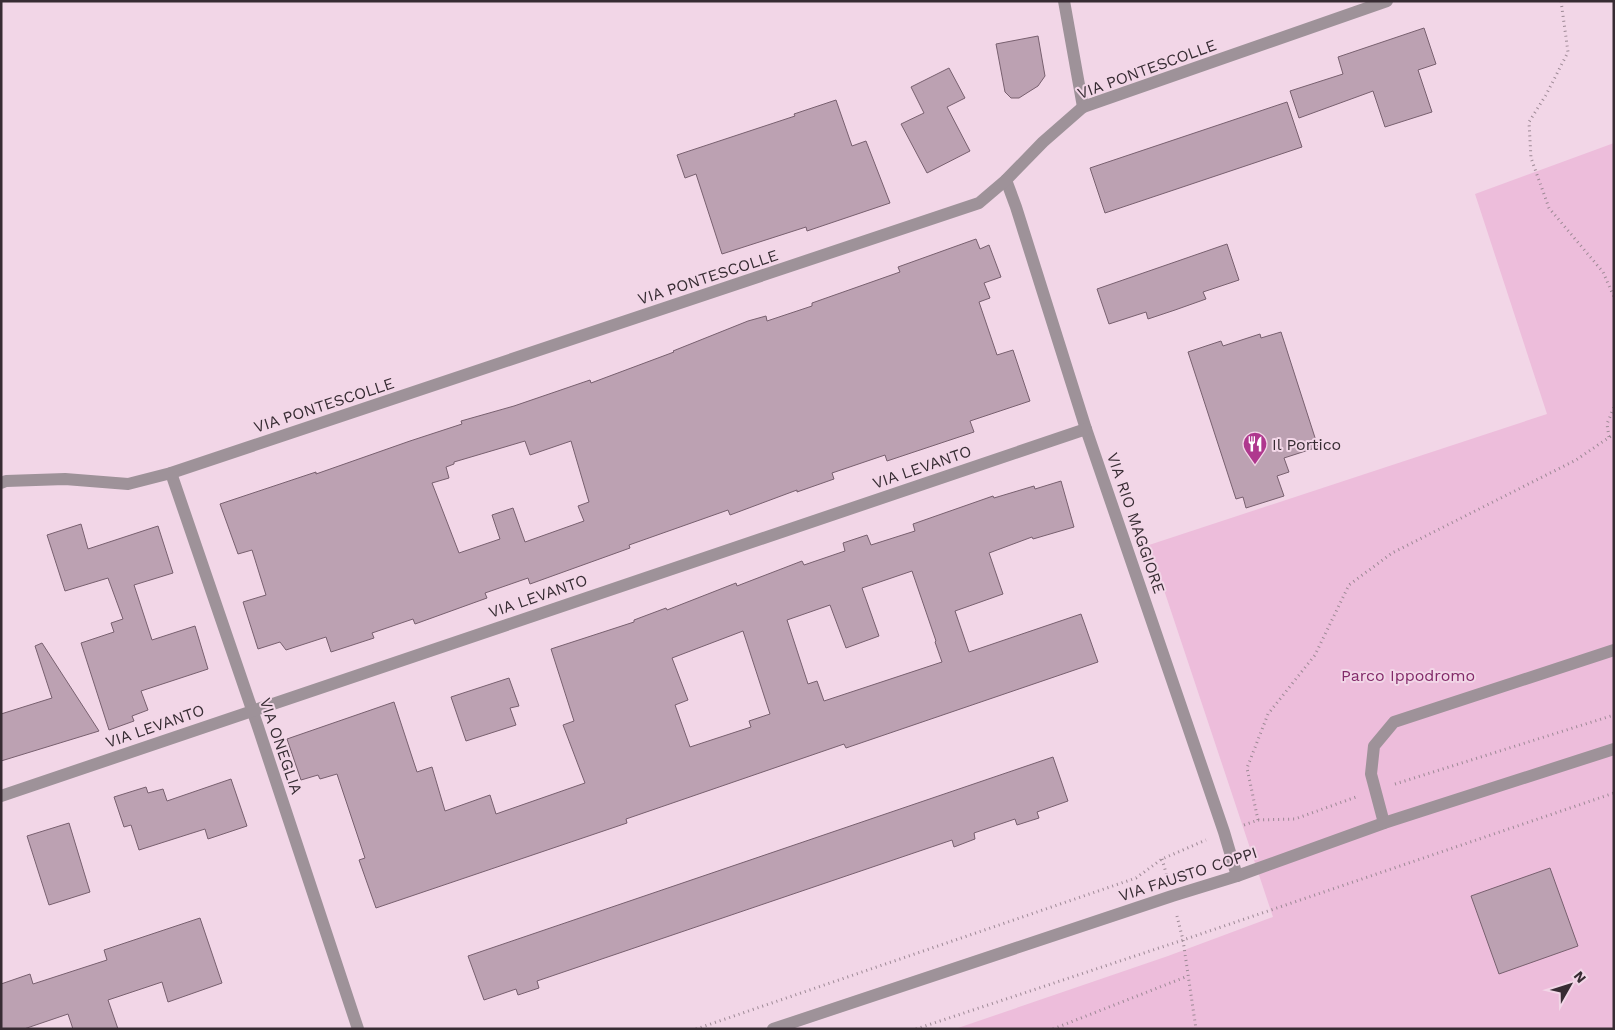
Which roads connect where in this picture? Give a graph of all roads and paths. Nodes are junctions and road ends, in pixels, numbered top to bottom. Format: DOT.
graph roads {
  1 [pos="1064,1"];
  2 [pos="1387,1"];
  3 [pos="1561,1"];
  4 [pos="1083,107"];
  5 [pos="1006,180"];
  6 [pos="1614,297"];
  7 [pos="1614,407"];
  8 [pos="1086,429"];
  9 [pos="1614,434"];
  10 [pos="1609,437"];
  11 [pos="171,473"];
  12 [pos="1,484"];
  13 [pos="1614,650"];
  14 [pos="252,710"];
  15 [pos="1614,715"];
  16 [pos="1614,749"];
  17 [pos="1376,790"];
  18 [pos="1614,793"];
  19 [pos="1,796"];
  20 [pos="1258,820"];
  21 [pos="1384,823"];
  22 [pos="1224,832"];
  23 [pos="1162,859"];
  24 [pos="1237,876"];
  25 [pos="1172,896"];
  26 [pos="1183,940"];
  27 [pos="1188,976"];
  28 [pos="358,1029"];
  29 [pos="696,1029"];
  30 [pos="772,1029"];
  31 [pos="916,1029"];
  32 [pos="1053,1029"];
  33 [pos="1196,1029"];
  1 -- 4 [label="street"];
  2 -- 4 [label="street, VIA PONTESCOLLE"];
  3 -- 6 [label="path"];
  4 -- 5 [label="street, VIA PONTESCOLLE"];
  5 -- 8 [label="street, VIA RIO MAGGIORE"];
  5 -- 11 [label="street, VIA PONTESCOLLE"];
  7 -- 10 [label="path"];
  8 -- 14 [label="street, VIA LEVANTO"];
  8 -- 22 [label="street, VIA RIO MAGGIORE"];
  9 -- 10 [label="path"];
  10 -- 20 [label="path"];
  11 -- 12 [label="street, VIA PONTESCOLLE"];
  11 -- 14 [label="street, VIA ONEGLIA"];
  13 -- 17 [label="street"];
  14 -- 19 [label="street, VIA LEVANTO"];
  14 -- 28 [label="street, VIA ONEGLIA"];
  15 -- 17 [label="path"];
  16 -- 21 [label="street, VIA FAUSTO COPPI"];
  17 -- 20 [label="path"];
  17 -- 21 [label="street"];
  18 -- 26 [label="path"];
  20 -- 22 [label="path"];
  21 -- 24 [label="street, VIA FAUSTO COPPI"];
  22 -- 23 [label="path"];
  22 -- 24 [label="street, VIA RIO MAGGIORE"];
  23 -- 25 [label="path"];
  23 -- 29 [label="path"];
  24 -- 25 [label="street, VIA FAUSTO COPPI"];
  25 -- 26 [label="path"];
  25 -- 30 [label="street, VIA FAUSTO COPPI"];
  26 -- 27 [label="path"];
  26 -- 31 [label="path"];
  27 -- 32 [label="path"];
  27 -- 33 [label="path"];
}
